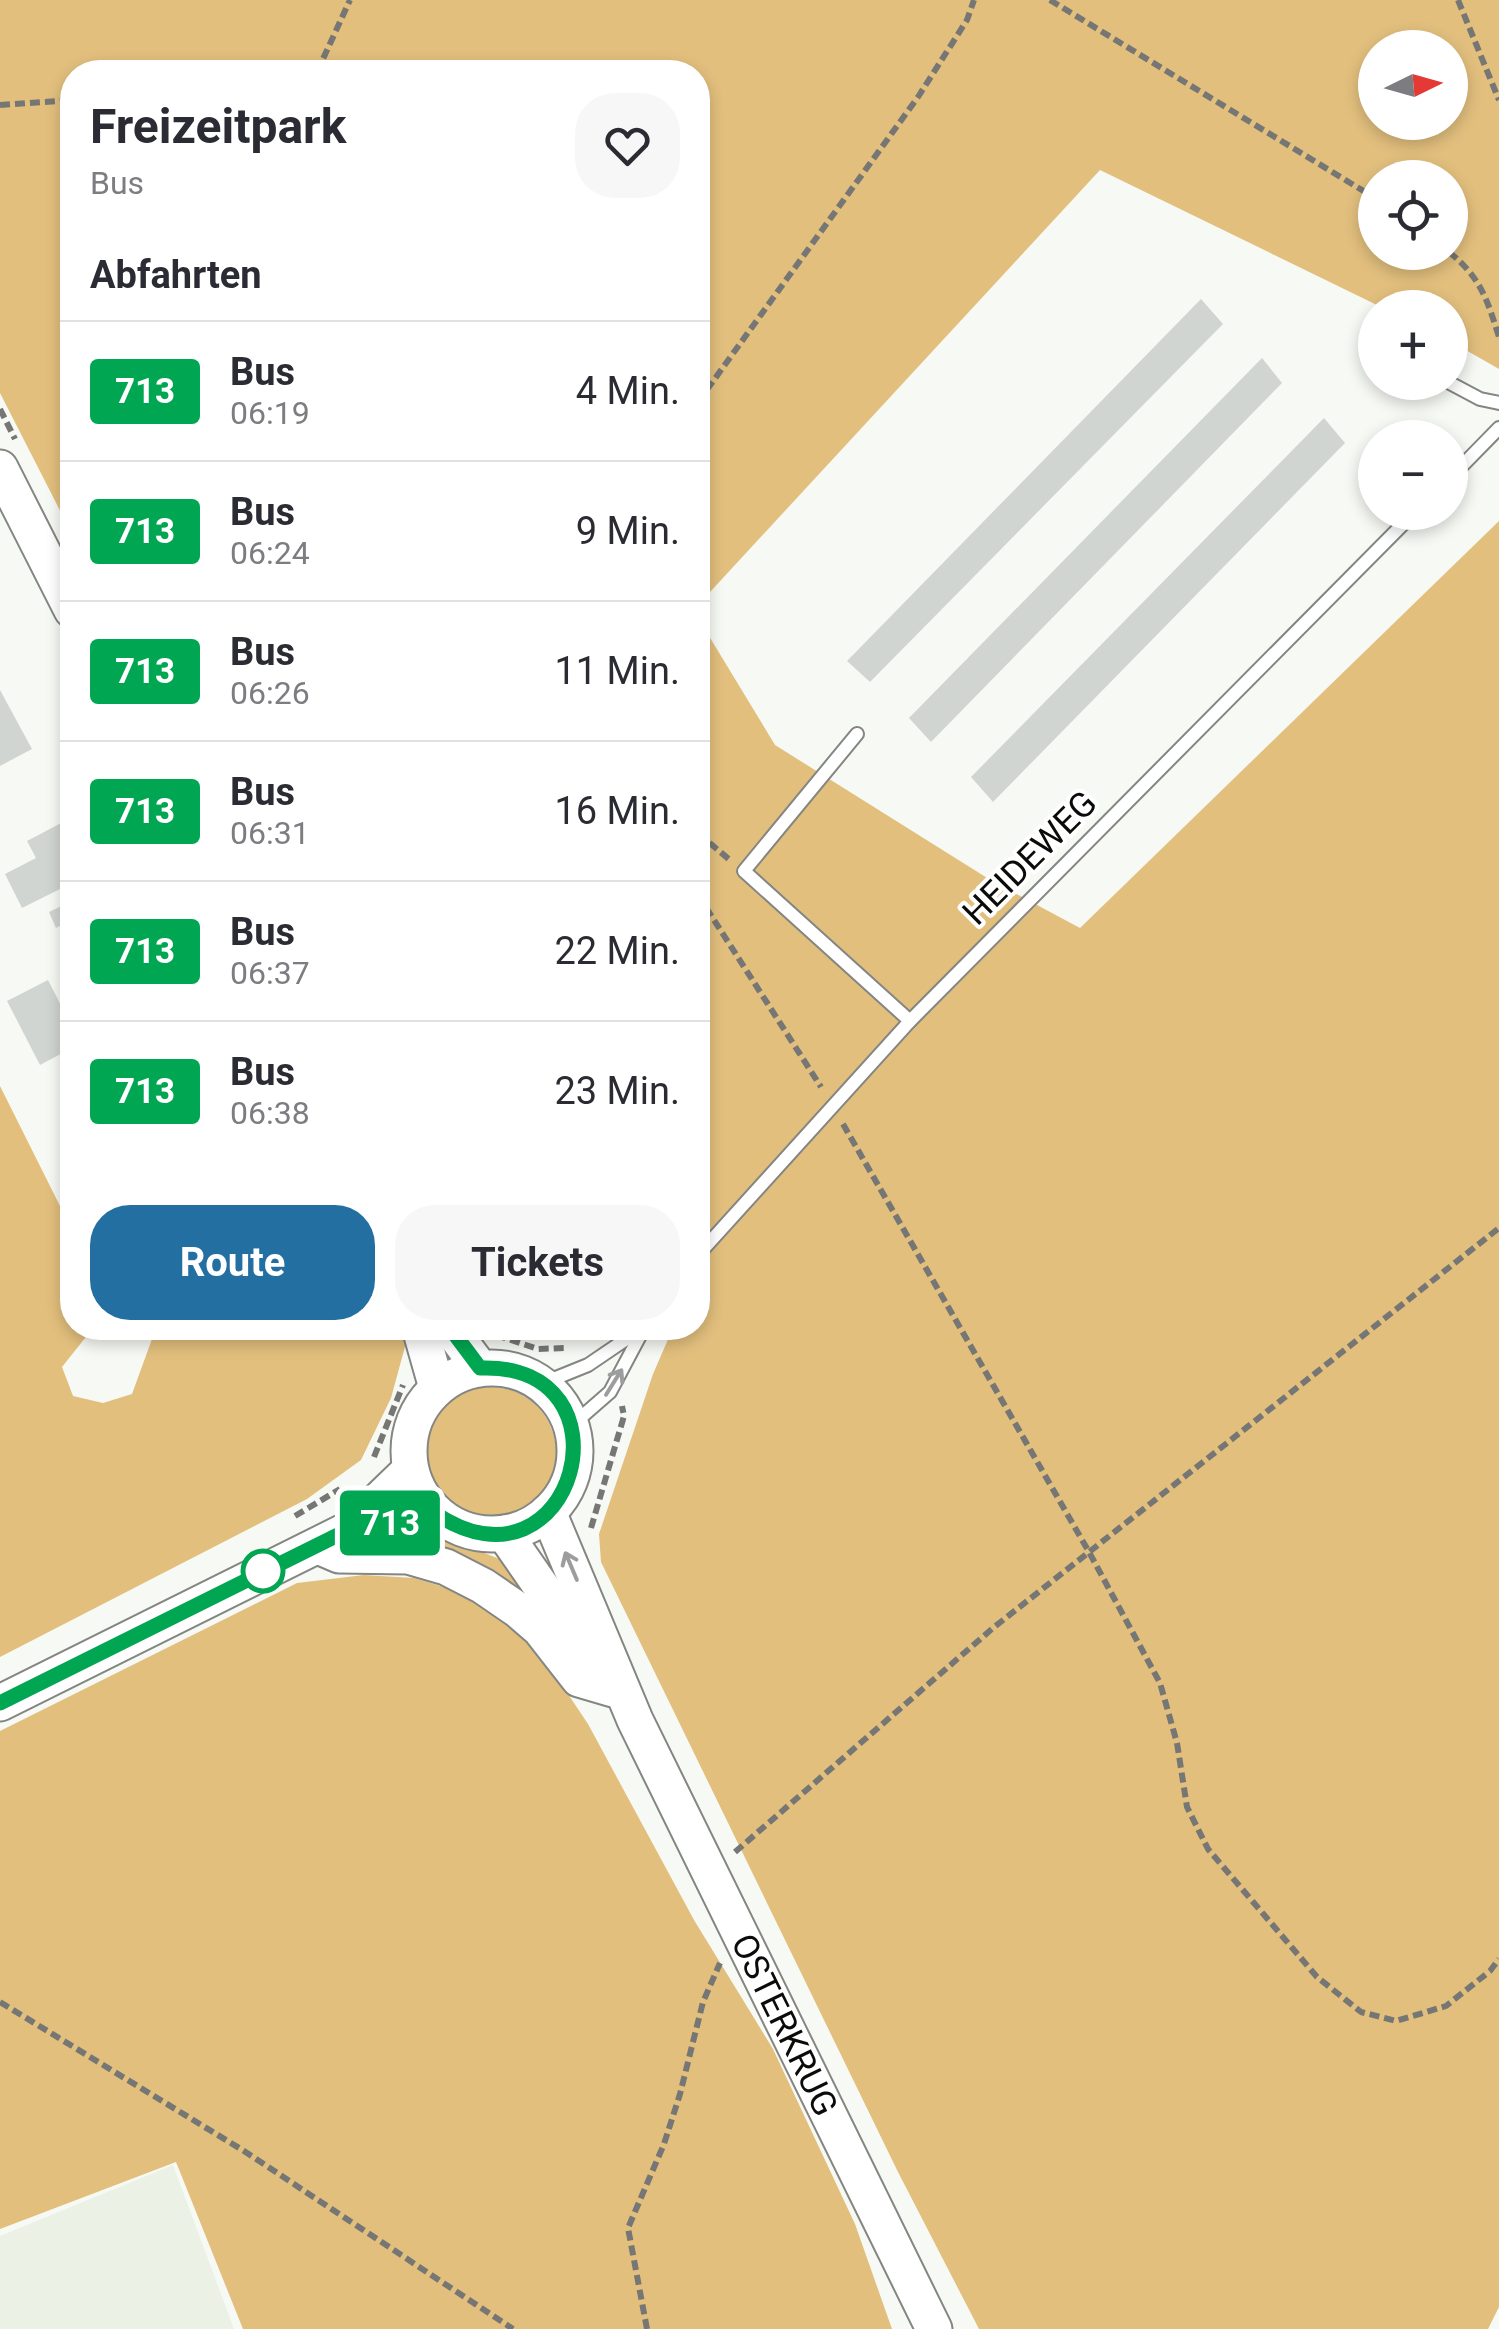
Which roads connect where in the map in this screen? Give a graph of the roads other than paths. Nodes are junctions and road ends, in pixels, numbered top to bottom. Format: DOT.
graph roads {
  1 [pos="1468,393"];
  2 [pos="1499,403"];
  3 [pos="1499,428"];
  4 [pos="1468,460"];
  5 [pos="0,468"];
  6 [pos="1397,530"];
  7 [pos="60,586"];
  8 [pos="857,734"];
  9 [pos="910,1021"];
  10 [pos="710,1242"];
  11 [pos="420,1340"];
  12 [pos="459,1340"];
  13 [pos="626,1340"];
  14 [pos="637,1340"];
  15 [pos="480,1368"];
  16 [pos="422,1380"];
  17 [pos="541,1384"];
  18 [pos="571,1426"];
  19 [pos="410,1470"];
  20 [pos="548,1512"];
  21 [pos="436,1514"];
  22 [pos="504,1533"];
  23 [pos="333,1538"];
  24 [pos="613,1689"];
  25 [pos="0,1703"];
  26 [pos="636,1720"];
  27 [pos="934,2329"];
  1 -- 2 [label="lane"];
  3 -- 4 [label="lane"];
  5 -- 7 [label="main road"];
  6 -- 9 [label="lane, HEIDEWEG"];
  8 -- 9 [label="lane"];
  9 -- 10 [label="lane, HEIDEWEG"];
  11 -- 16 [label="main road"];
  12 -- 15 [label="main road"];
  13 -- 17 [label="lane"];
  18 -- 14 [label="lane, one-way"];
  15 -- 16 [label="main road"];
  15 -- 17 [label="main road"];
  16 -- 19 [label="main road"];
  17 -- 18 [label="main road"];
  18 -- 20 [label="main road"];
  19 -- 21 [label="main road"];
  19 -- 23 [label="main road"];
  20 -- 22 [label="main road"];
  26 -- 20 [label="main road, OSTERKRUG, one-way"];
  21 -- 22 [label="main road"];
  21 -- 23 [label="main road"];
  22 -- 24 [label="main road, OSTERKRUG"];
  23 -- 24 [label="main road"];
  23 -- 25 [label="main road"];
  24 -- 26 [label="main road, OSTERKRUG"];
  26 -- 27 [label="main road, OSTERKRUG"];
}
